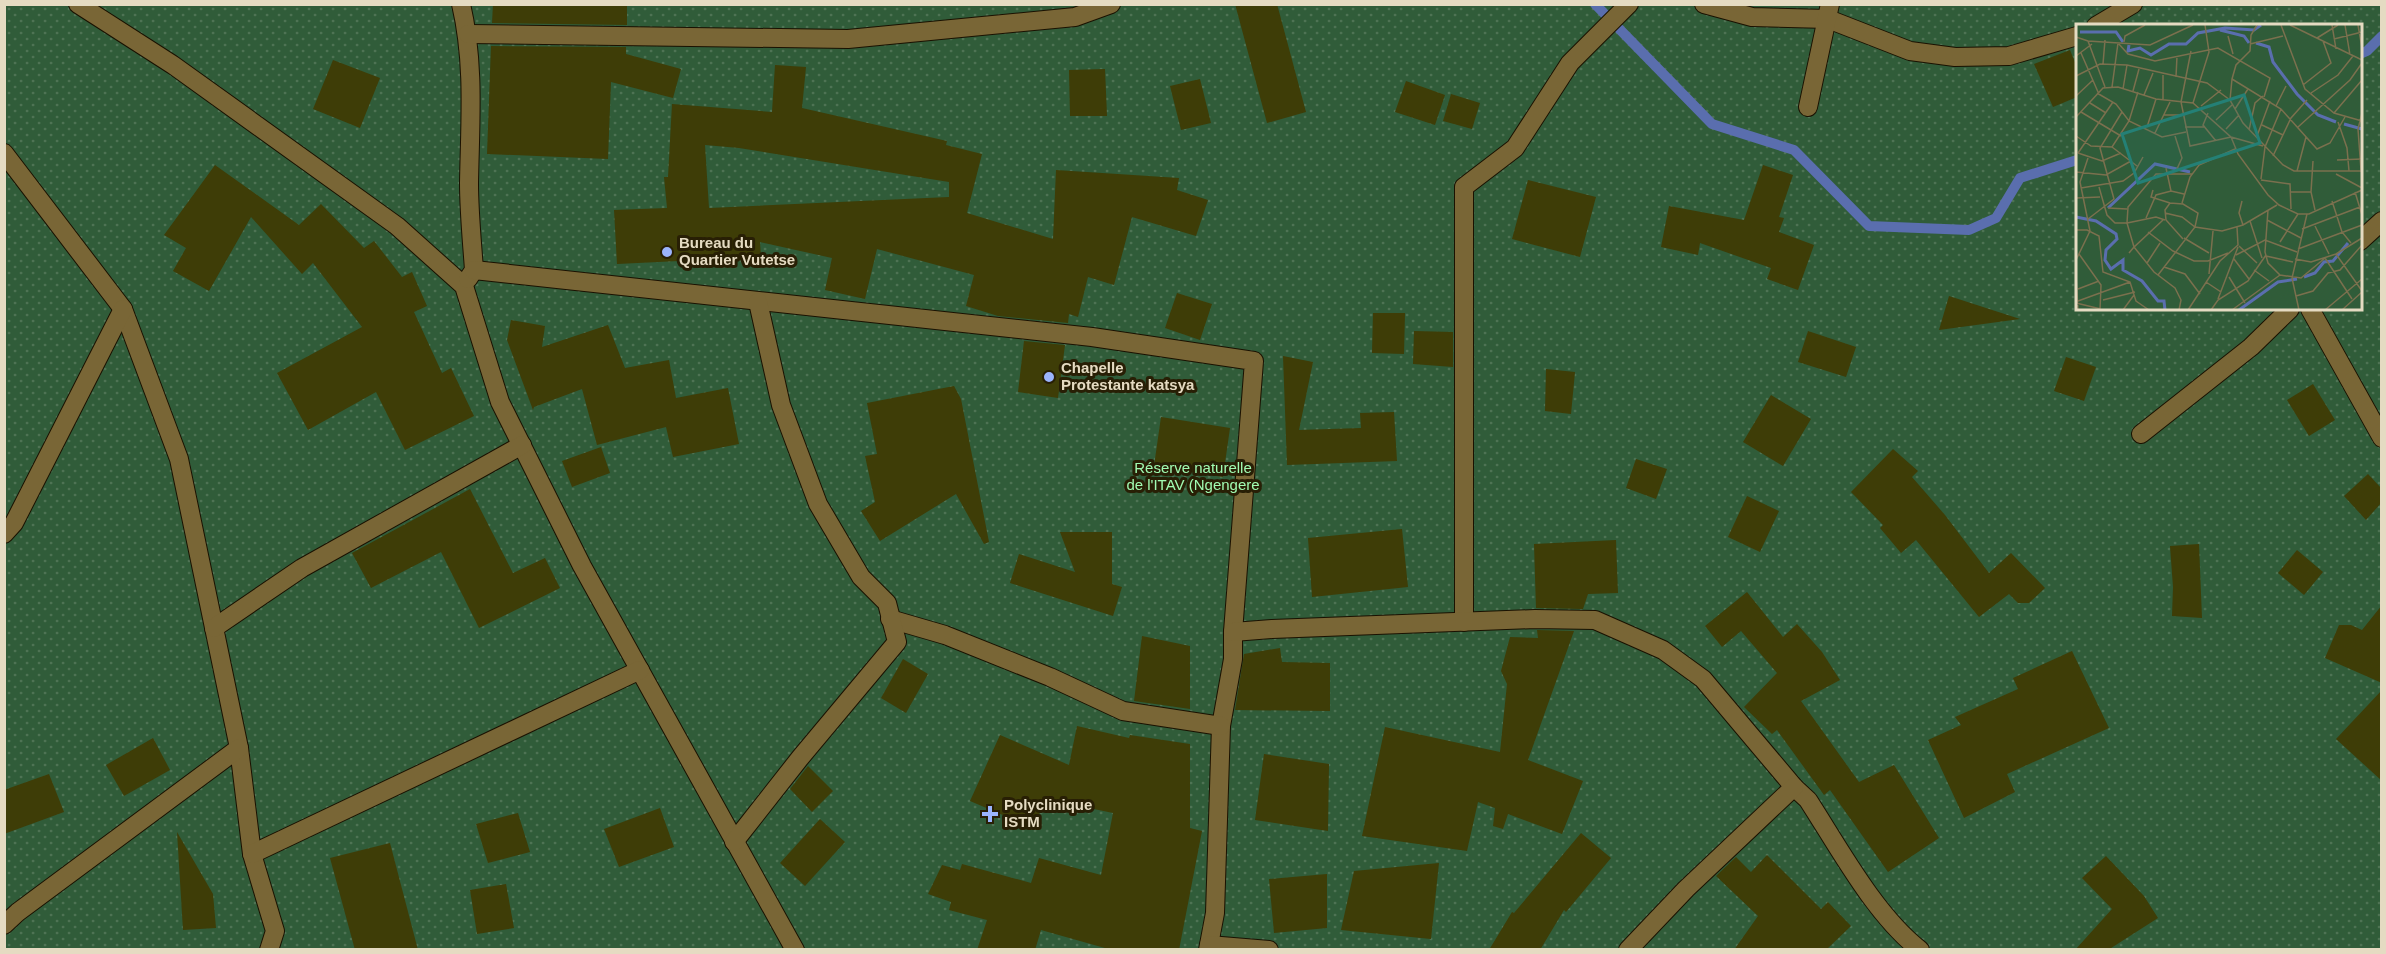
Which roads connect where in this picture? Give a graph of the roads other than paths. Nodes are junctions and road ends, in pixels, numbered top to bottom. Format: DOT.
graph roads {
  1 [pos="78,4"];
  2 [pos="462,4"];
  3 [pos="1111,4"];
  4 [pos="1629,4"];
  5 [pos="1704,4"];
  6 [pos="2133,4"];
  7 [pos="1829,12"];
  8 [pos="2099,24"];
  9 [pos="468,34"];
  10 [pos="2076,36"];
  11 [pos="1808,106"];
  12 [pos="5,156"];
  13 [pos="2382,221"];
  14 [pos="2362,240"];
  15 [pos="474,270"];
  16 [pos="464,286"];
  17 [pos="758,302"];
  18 [pos="123,309"];
  19 [pos="2289,310"];
  20 [pos="2311,310"];
  21 [pos="2141,434"];
  22 [pos="2382,438"];
  23 [pos="522,445"];
  24 [pos="4,534"];
  25 [pos="890,619"];
  26 [pos="1464,622"];
  27 [pos="214,628"];
  28 [pos="1233,633"];
  29 [pos="640,670"];
  30 [pos="1221,726"];
  31 [pos="238,748"];
  32 [pos="1794,787"];
  33 [pos="734,842"];
  34 [pos="252,854"];
  35 [pos="4,925"];
  36 [pos="275,931"];
  37 [pos="1209,947"];
  38 [pos="1912,947"];
  39 [pos="269,950"];
  40 [pos="284,950"];
  41 [pos="795,950"];
  42 [pos="1269,950"];
  43 [pos="1628,950"];
  1 -- 16 [label="street"];
  2 -- 9 [label="street"];
  3 -- 9 [label="street"];
  4 -- 26 [label="street"];
  5 -- 7 [label="street"];
  6 -- 8 [label="street"];
  7 -- 10 [label="street"];
  7 -- 11 [label="street"];
  9 -- 15 [label="street"];
  12 -- 18 [label="street"];
  13 -- 14 [label="street"];
  15 -- 16 [label="street"];
  15 -- 17 [label="street"];
  16 -- 23 [label="street"];
  17 -- 25 [label="street"];
  17 -- 28 [label="street"];
  18 -- 24 [label="street"];
  18 -- 27 [label="street"];
  19 -- 21 [label="street"];
  20 -- 22 [label="street"];
  23 -- 27 [label="street"];
  23 -- 29 [label="street"];
  25 -- 30 [label="street"];
  25 -- 33 [label="street"];
  26 -- 28 [label="street"];
  26 -- 32 [label="street"];
  27 -- 31 [label="street"];
  28 -- 30 [label="street"];
  29 -- 33 [label="street"];
  29 -- 34 [label="street"];
  30 -- 37 [label="street"];
  31 -- 34 [label="street"];
  31 -- 35 [label="street"];
  32 -- 38 [label="street"];
  32 -- 43 [label="street"];
  33 -- 41 [label="street"];
  34 -- 36 [label="street"];
  36 -- 39 [label="street"];
  36 -- 40 [label="street"];
  37 -- 42 [label="street"];
}
